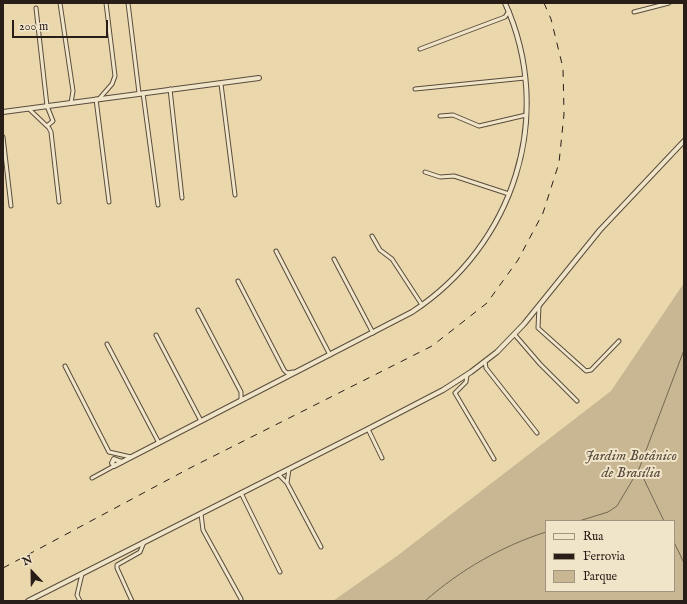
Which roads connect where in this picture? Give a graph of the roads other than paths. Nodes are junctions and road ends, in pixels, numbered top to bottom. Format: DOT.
graph roads {
  1 [pos="60,3"];
  2 [pos="106,3"];
  3 [pos="128,3"];
  4 [pos="505,3"];
  5 [pos="668,3"];
  6 [pos="36,8"];
  7 [pos="509,11"];
  8 [pos="634,12"];
  9 [pos="505,17"];
  10 [pos="512,18"];
  11 [pos="420,49"];
  12 [pos="259,78"];
  13 [pos="527,78"];
  14 [pos="221,84"];
  15 [pos="170,89"];
  16 [pos="415,89"];
  17 [pos="141,93"];
  18 [pos="98,99"];
  19 [pos="71,103"];
  20 [pos="47,106"];
  21 [pos="28,110"];
  22 [pos="3,112"];
  23 [pos="526,115"];
  24 [pos="440,116"];
  25 [pos="47,126"];
  26 [pos="3,137"];
  27 [pos="684,141"];
  28 [pos="425,172"];
  29 [pos="510,194"];
  30 [pos="235,195"];
  31 [pos="182,198"];
  32 [pos="59,202"];
  33 [pos="108,202"];
  34 [pos="158,205"];
  35 [pos="11,206"];
  36 [pos="372,236"];
  37 [pos="276,251"];
  38 [pos="334,260"];
  39 [pos="238,281"];
  40 [pos="422,305"];
  41 [pos="539,306"];
  42 [pos="198,310"];
  43 [pos="373,333"];
  44 [pos="156,335"];
  45 [pos="514,335"];
  46 [pos="618,341"];
  47 [pos="107,344"];
  48 [pos="330,355"];
  49 [pos="485,362"];
  50 [pos="65,366"];
  51 [pos="480,366"];
  52 [pos="486,368"];
  53 [pos="297,371"];
  54 [pos="467,375"];
  55 [pos="241,392"];
  56 [pos="248,396"];
  57 [pos="241,400"];
  58 [pos="577,401"];
  59 [pos="201,421"];
  60 [pos="368,429"];
  61 [pos="537,433"];
  62 [pos="159,443"];
  63 [pos="131,457"];
  64 [pos="382,458"];
  65 [pos="494,459"];
  66 [pos="114,466"];
  67 [pos="289,469"];
  68 [pos="278,474"];
  69 [pos="92,478"];
  70 [pos="287,483"];
  71 [pos="242,493"];
  72 [pos="201,514"];
  73 [pos="144,542"];
  74 [pos="321,547"];
  75 [pos="280,572"];
  76 [pos="82,573"];
  77 [pos="241,599"];
  78 [pos="28,601"];
  79 [pos="80,601"];
  80 [pos="132,601"];
  1 -- 19 [label="street"];
  2 -- 18 [label="street"];
  3 -- 17 [label="street"];
  4 -- 7 [label="street"];
  5 -- 8 [label="street"];
  6 -- 20 [label="street"];
  7 -- 9 [label="street"];
  7 -- 10 [label="street"];
  9 -- 10 [label="street"];
  9 -- 11 [label="street"];
  10 -- 13 [label="street"];
  12 -- 14 [label="street"];
  13 -- 16 [label="street"];
  13 -- 23 [label="street"];
  14 -- 15 [label="street"];
  14 -- 30 [label="street"];
  15 -- 17 [label="street"];
  15 -- 31 [label="street"];
  17 -- 18 [label="street"];
  17 -- 34 [label="street"];
  18 -- 19 [label="street"];
  18 -- 33 [label="street"];
  19 -- 20 [label="street"];
  20 -- 21 [label="street"];
  20 -- 25 [label="street"];
  21 -- 22 [label="street"];
  21 -- 25 [label="street"];
  23 -- 24 [label="street"];
  23 -- 29 [label="street"];
  25 -- 32 [label="street"];
  26 -- 35 [label="street"];
  27 -- 41 [label="street"];
  28 -- 29 [label="street"];
  29 -- 40 [label="street"];
  36 -- 40 [label="street"];
  37 -- 48 [label="street"];
  38 -- 43 [label="street"];
  39 -- 53 [label="street"];
  40 -- 43 [label="street"];
  41 -- 45 [label="street"];
  41 -- 46 [label="street"];
  42 -- 55 [label="street"];
  43 -- 48 [label="street"];
  44 -- 59 [label="street"];
  45 -- 49 [label="street"];
  45 -- 58 [label="street"];
  47 -- 62 [label="street"];
  48 -- 53 [label="street"];
  49 -- 51 [label="street"];
  49 -- 52 [label="street"];
  50 -- 63 [label="street"];
  51 -- 52 [label="street"];
  51 -- 54 [label="street"];
  52 -- 61 [label="street"];
  53 -- 56 [label="street"];
  54 -- 60 [label="street"];
  54 -- 65 [label="street"];
  55 -- 56 [label="street"];
  55 -- 57 [label="street"];
  56 -- 57 [label="street"];
  57 -- 59 [label="street"];
  59 -- 62 [label="street"];
  60 -- 64 [label="street"];
  60 -- 67 [label="street"];
  62 -- 63 [label="street"];
  63 -- 66 [label="street"];
  66 -- 69 [label="street"];
  67 -- 68 [label="street"];
  67 -- 70 [label="street"];
  68 -- 70 [label="street"];
  68 -- 71 [label="street"];
  70 -- 74 [label="street"];
  71 -- 72 [label="street"];
  71 -- 75 [label="street"];
  72 -- 73 [label="street"];
  72 -- 77 [label="street"];
  73 -- 76 [label="street"];
  73 -- 80 [label="street"];
  76 -- 78 [label="street"];
  76 -- 79 [label="street"];
}
